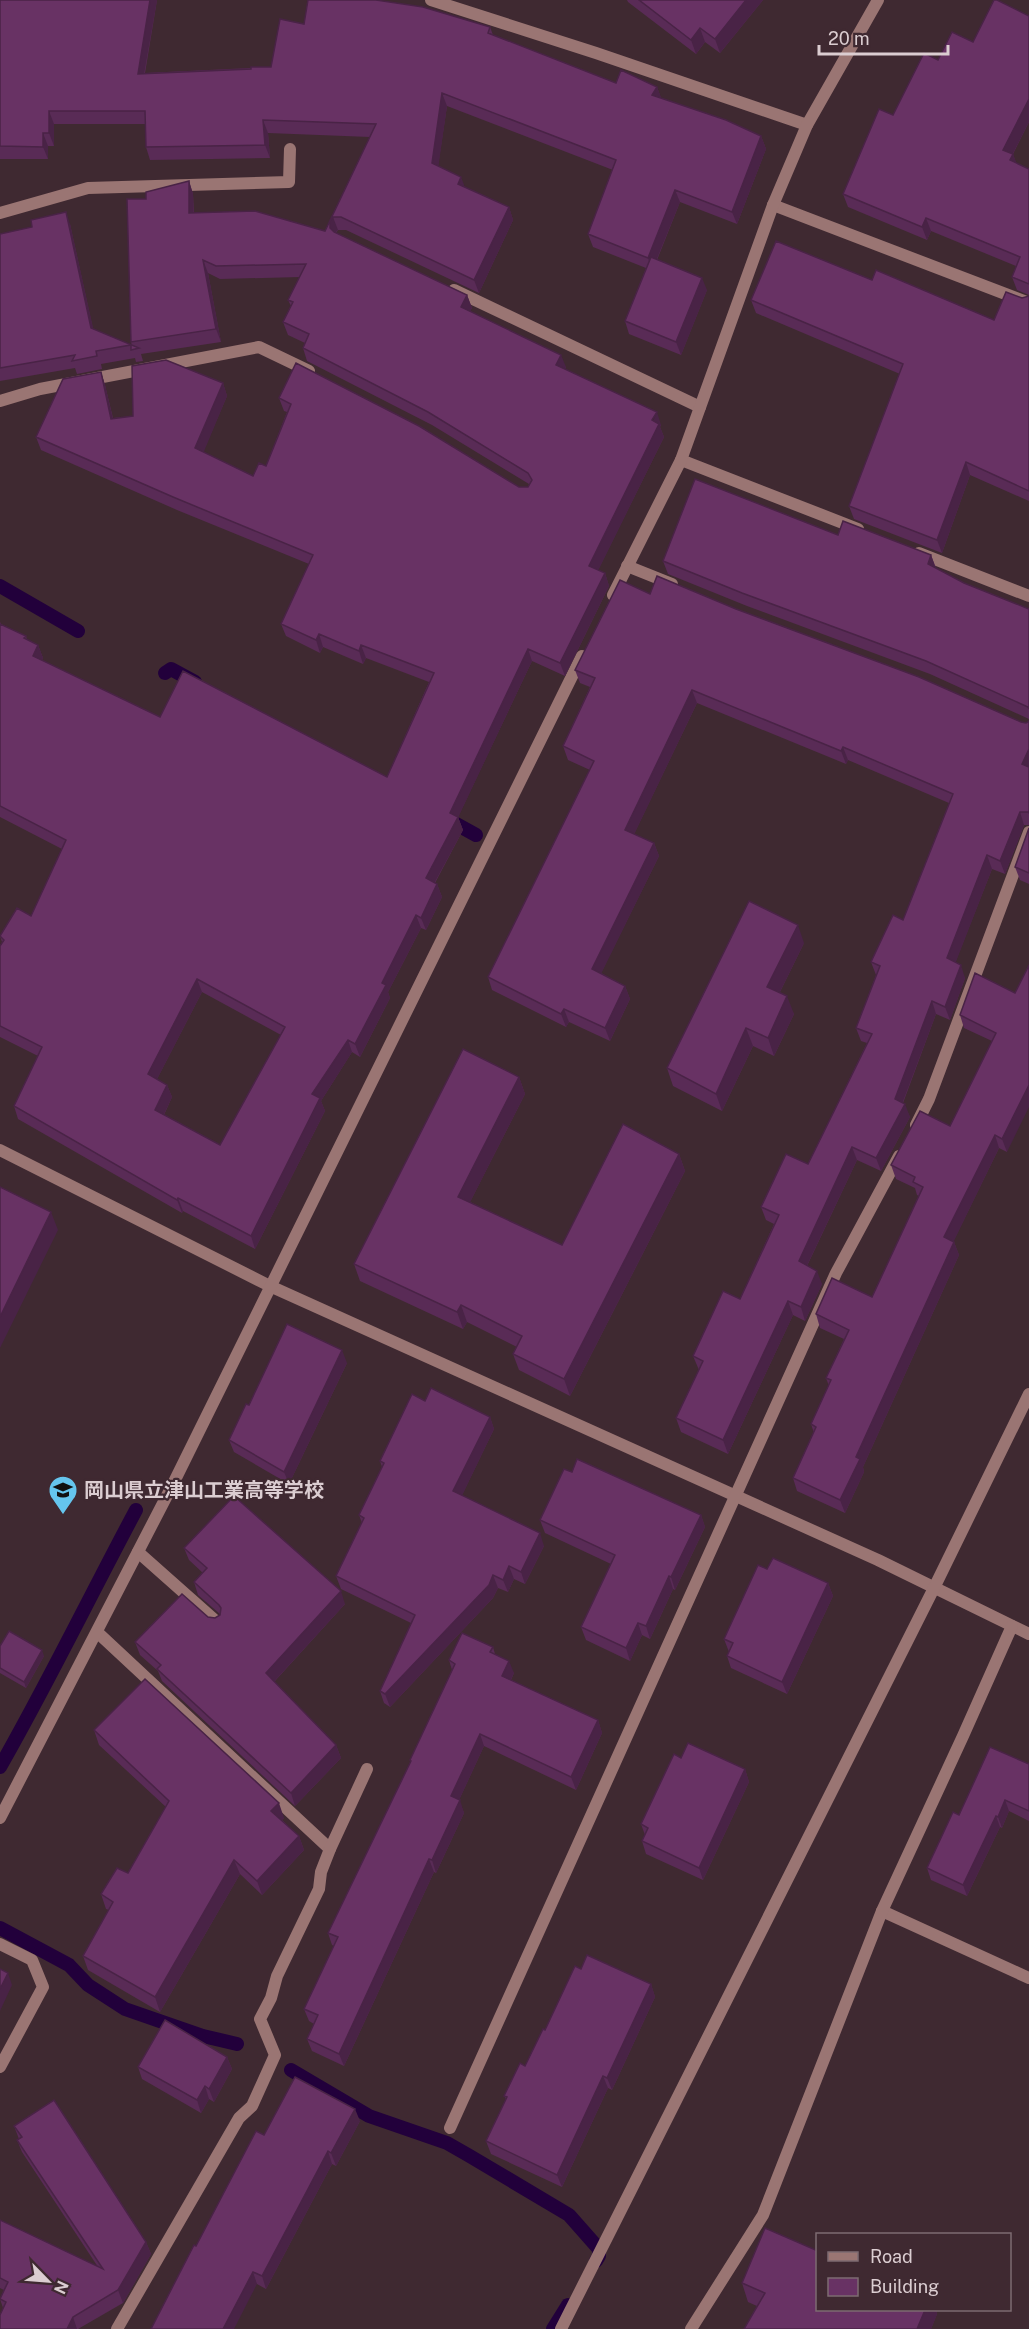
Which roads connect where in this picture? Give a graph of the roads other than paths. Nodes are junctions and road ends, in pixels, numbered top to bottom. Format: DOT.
graph roads {
  1 [pos="431,0"];
  2 [pos="878,0"];
  3 [pos="807,125"];
  4 [pos="290,149"];
  5 [pos="772,206"];
  6 [pos="0,213"];
  7 [pos="440,283"];
  8 [pos="1029,303"];
  9 [pos="317,375"];
  10 [pos="0,401"];
  11 [pos="700,407"];
  12 [pos="681,460"];
  13 [pos="866,532"];
  14 [pos="909,549"];
  15 [pos="627,566"];
  16 [pos="680,588"];
  17 [pos="1029,597"];
  18 [pos="608,604"];
  19 [pos="587,645"];
  20 [pos="1029,832"];
  21 [pos="0,1150"];
  22 [pos="272,1287"];
  23 [pos="1029,1394"];
  24 [pos="735,1496"];
  25 [pos="138,1552"];
  26 [pos="934,1588"];
  27 [pos="218,1623"];
  28 [pos="1012,1626"];
  29 [pos="97,1632"];
  30 [pos="1029,1634"];
  31 [pos="367,1769"];
  32 [pos="0,1818"];
  33 [pos="330,1849"];
  34 [pos="882,1911"];
  35 [pos="0,1944"];
  36 [pos="1029,1978"];
  37 [pos="0,2067"];
  38 [pos="450,2128"];
  39 [pos="117,2329"];
  40 [pos="561,2329"];
  41 [pos="691,2329"];
  1 -- 3 [label="street"];
  2 -- 3 [label="street"];
  3 -- 5 [label="street"];
  4 -- 6 [label="street"];
  5 -- 8 [label="street"];
  5 -- 11 [label="street"];
  7 -- 11 [label="street"];
  9 -- 10 [label="street"];
  11 -- 12 [label="street"];
  12 -- 13 [label="street"];
  12 -- 15 [label="street"];
  14 -- 17 [label="street"];
  15 -- 16 [label="street"];
  15 -- 18 [label="street"];
  19 -- 22 [label="street"];
  20 -- 24 [label="street"];
  21 -- 22 [label="street"];
  22 -- 24 [label="street"];
  22 -- 25 [label="street"];
  23 -- 26 [label="street"];
  24 -- 26 [label="street"];
  24 -- 38 [label="street"];
  25 -- 27 [label="street"];
  25 -- 29 [label="street"];
  26 -- 28 [label="street"];
  26 -- 40 [label="street"];
  28 -- 30 [label="street"];
  28 -- 34 [label="street"];
  29 -- 32 [label="street"];
  29 -- 33 [label="street"];
  31 -- 33 [label="street"];
  33 -- 39 [label="street"];
  34 -- 36 [label="street"];
  34 -- 41 [label="street"];
  35 -- 37 [label="street"];
}
